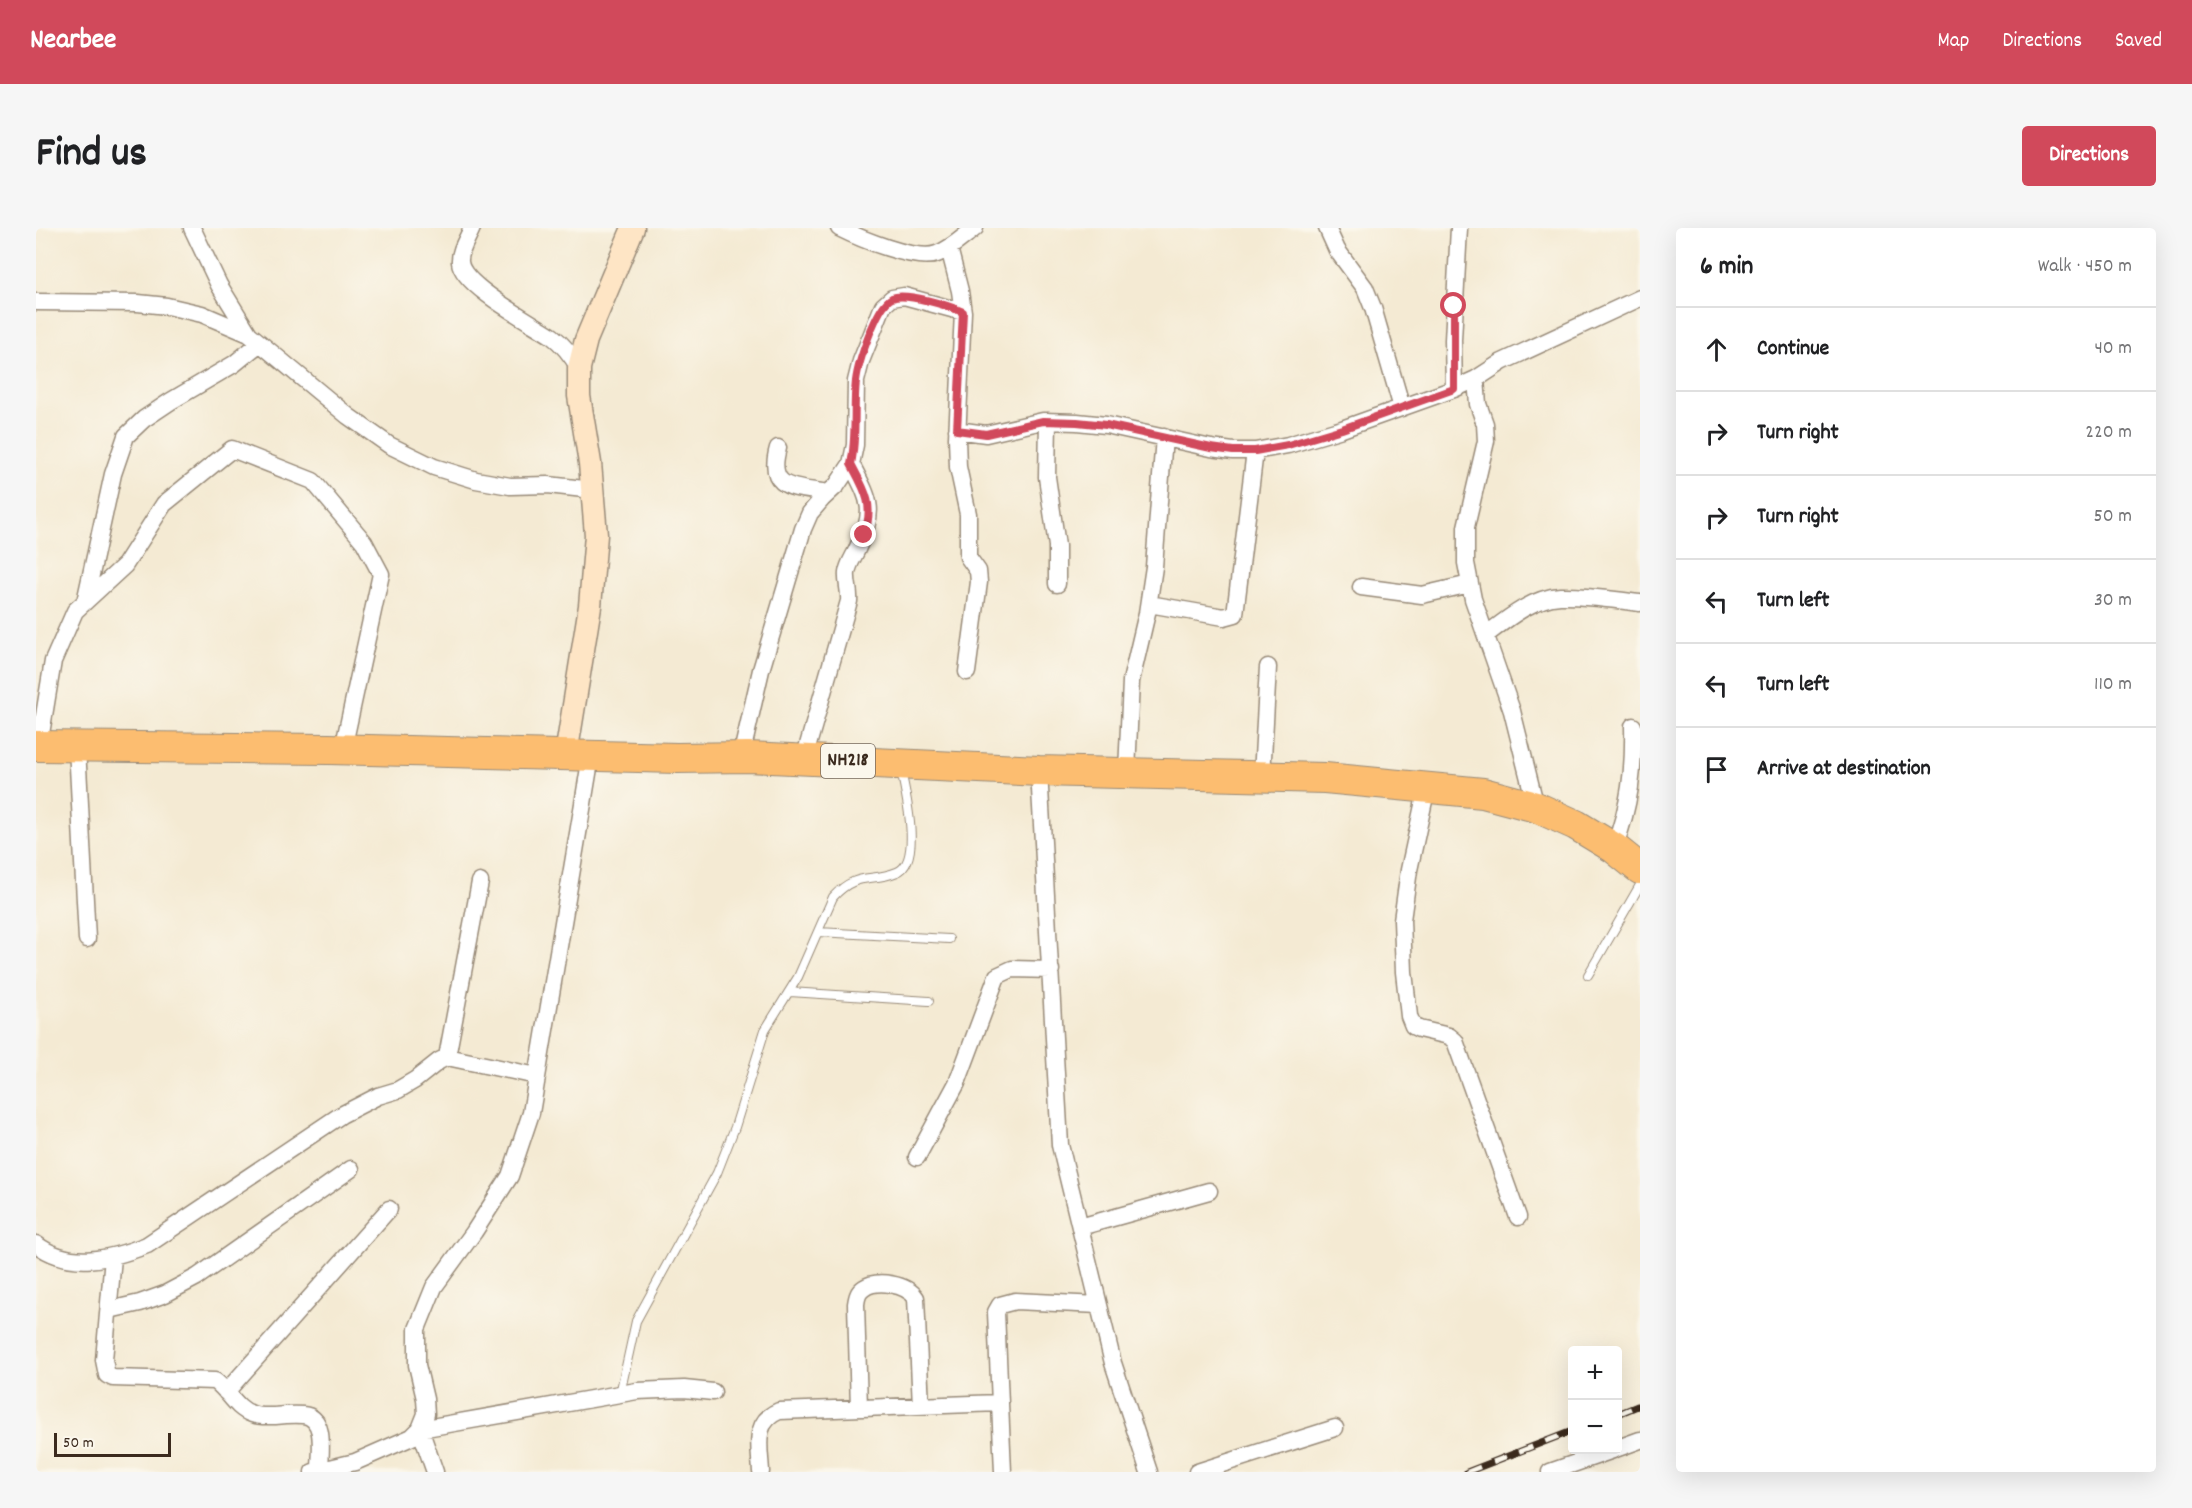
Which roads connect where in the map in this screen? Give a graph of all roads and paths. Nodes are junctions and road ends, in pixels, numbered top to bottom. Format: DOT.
graph roads {
  1 [pos="192,228"];
  2 [pos="472,228"];
  3 [pos="633,228"];
  4 [pos="975,228"];
  5 [pos="1327,228"];
  6 [pos="1459,228"];
  7 [pos="845,230"];
  8 [pos="949,248"];
  9 [pos="1640,298"];
  10 [pos="36,302"];
  11 [pos="963,312"];
  12 [pos="255,339"];
  13 [pos="579,368"];
  14 [pos="1476,379"];
  15 [pos="1454,389"];
  16 [pos="1402,408"];
  17 [pos="1048,421"];
  18 [pos="957,430"];
  19 [pos="1164,437"];
  20 [pos="778,448"];
  21 [pos="1255,451"];
  22 [pos="851,464"];
  23 [pos="593,490"];
  24 [pos="828,493"];
  25 [pos="1057,584"];
  26 [pos="1470,584"];
  27 [pos="1361,587"];
  28 [pos="85,602"];
  29 [pos="1640,603"];
  30 [pos="1149,604"];
  31 [pos="1486,635"];
  32 [pos="1268,667"];
  33 [pos="967,672"];
  34 [pos="1633,726"];
  35 [pos="38,746"];
  36 [pos="77,747"];
  37 [pos="343,749"];
  38 [pos="578,756"];
  39 [pos="741,757"];
  40 [pos="804,759"];
  41 [pos="900,764"];
  42 [pos="1039,771"];
  43 [pos="1127,772"];
  44 [pos="1262,776"];
  45 [pos="1427,787"];
  46 [pos="1536,807"];
  47 [pos="1614,848"];
  48 [pos="1640,869"];
  49 [pos="480,882"];
  50 [pos="1640,885"];
  51 [pos="818,932"];
  52 [pos="87,939"];
  53 [pos="949,939"];
  54 [pos="1051,970"];
  55 [pos="1588,975"];
  56 [pos="790,992"];
  57 [pos="929,1000"];
  58 [pos="447,1057"];
  59 [pos="537,1076"];
  60 [pos="917,1157"];
  61 [pos="351,1169"];
  62 [pos="1209,1191"];
  63 [pos="389,1209"];
  64 [pos="1518,1217"];
  65 [pos="1080,1227"];
  66 [pos="36,1244"];
  67 [pos="113,1257"];
  68 [pos="1099,1305"];
  69 [pos="109,1310"];
  70 [pos="226,1392"];
  71 [pos="713,1392"];
  72 [pos="620,1394"];
  73 [pos="1000,1403"];
  74 [pos="921,1406"];
  75 [pos="859,1408"];
  76 [pos="1335,1428"];
  77 [pos="420,1429"];
  78 [pos="1640,1440"];
  79 [pos="1622,1446"];
  80 [pos="1599,1454"];
  81 [pos="317,1471"];
  82 [pos="435,1472"];
  83 [pos="761,1472"];
  84 [pos="1004,1472"];
  85 [pos="1149,1472"];
  86 [pos="1197,1472"];
  87 [pos="1550,1472"];
  1 -- 12 [label="street"];
  2 -- 13 [label="street"];
  3 -- 13 [label="street"];
  4 -- 8 [label="street"];
  5 -- 16 [label="street"];
  6 -- 15 [label="street"];
  7 -- 8 [label="street"];
  8 -- 11 [label="street"];
  9 -- 14 [label="street"];
  10 -- 12 [label="street"];
  11 -- 18 [label="street"];
  11 -- 22 [label="street"];
  12 -- 23 [label="street"];
  12 -- 28 [label="street"];
  13 -- 23 [label="street"];
  14 -- 15 [label="street"];
  14 -- 26 [label="street"];
  15 -- 16 [label="street"];
  16 -- 21 [label="street"];
  17 -- 18 [label="street"];
  17 -- 19 [label="street"];
  17 -- 25 [label="street"];
  18 -- 33 [label="street"];
  19 -- 21 [label="street"];
  19 -- 30 [label="street"];
  20 -- 24 [label="street"];
  21 -- 30 [label="street"];
  22 -- 24 [label="street"];
  22 -- 40 [label="street"];
  23 -- 38 [label="street"];
  24 -- 39 [label="street"];
  26 -- 27 [label="street"];
  26 -- 31 [label="street"];
  28 -- 35 [label="street"];
  28 -- 37 [label="street"];
  29 -- 31 [label="street"];
  30 -- 43 [label="street"];
  31 -- 46 [label="street"];
  32 -- 44 [label="street"];
  34 -- 47 [label="street"];
  35 -- 36 [label="highway, NH218"];
  36 -- 37 [label="highway, NH218"];
  36 -- 52 [label="street"];
  37 -- 38 [label="highway, NH218"];
  38 -- 39 [label="highway, NH218"];
  38 -- 59 [label="street"];
  39 -- 40 [label="highway, NH218"];
  40 -- 41 [label="highway, NH218"];
  41 -- 42 [label="highway, NH218"];
  41 -- 51 [label="lane"];
  42 -- 43 [label="highway, NH218"];
  42 -- 54 [label="street"];
  43 -- 44 [label="highway, NH218"];
  44 -- 45 [label="highway, NH218"];
  45 -- 46 [label="highway, NH218"];
  45 -- 64 [label="street"];
  46 -- 47 [label="highway, NH218"];
  47 -- 48 [label="highway, NH218"];
  49 -- 58 [label="street"];
  50 -- 55 [label="lane"];
  51 -- 53 [label="lane"];
  51 -- 56 [label="lane"];
  54 -- 60 [label="street"];
  54 -- 65 [label="street"];
  56 -- 57 [label="lane"];
  56 -- 72 [label="lane"];
  58 -- 59 [label="street"];
  58 -- 67 [label="street"];
  59 -- 77 [label="street"];
  61 -- 69 [label="street"];
  62 -- 65 [label="street"];
  63 -- 70 [label="street"];
  65 -- 68 [label="street"];
  66 -- 67 [label="street"];
  67 -- 69 [label="street"];
  68 -- 73 [label="street"];
  68 -- 85 [label="street"];
  69 -- 70 [label="street"];
  70 -- 81 [label="street"];
  71 -- 72 [label="street"];
  72 -- 77 [label="street"];
  73 -- 74 [label="street"];
  73 -- 84 [label="street"];
  74 -- 75 [label="street"];
  74 -- 75 [label="street"];
  75 -- 83 [label="street"];
  76 -- 86 [label="street"];
  77 -- 81 [label="street"];
  77 -- 82 [label="street"];
  78 -- 79 [label="street"];
  80 -- 87 [label="street"];
}
